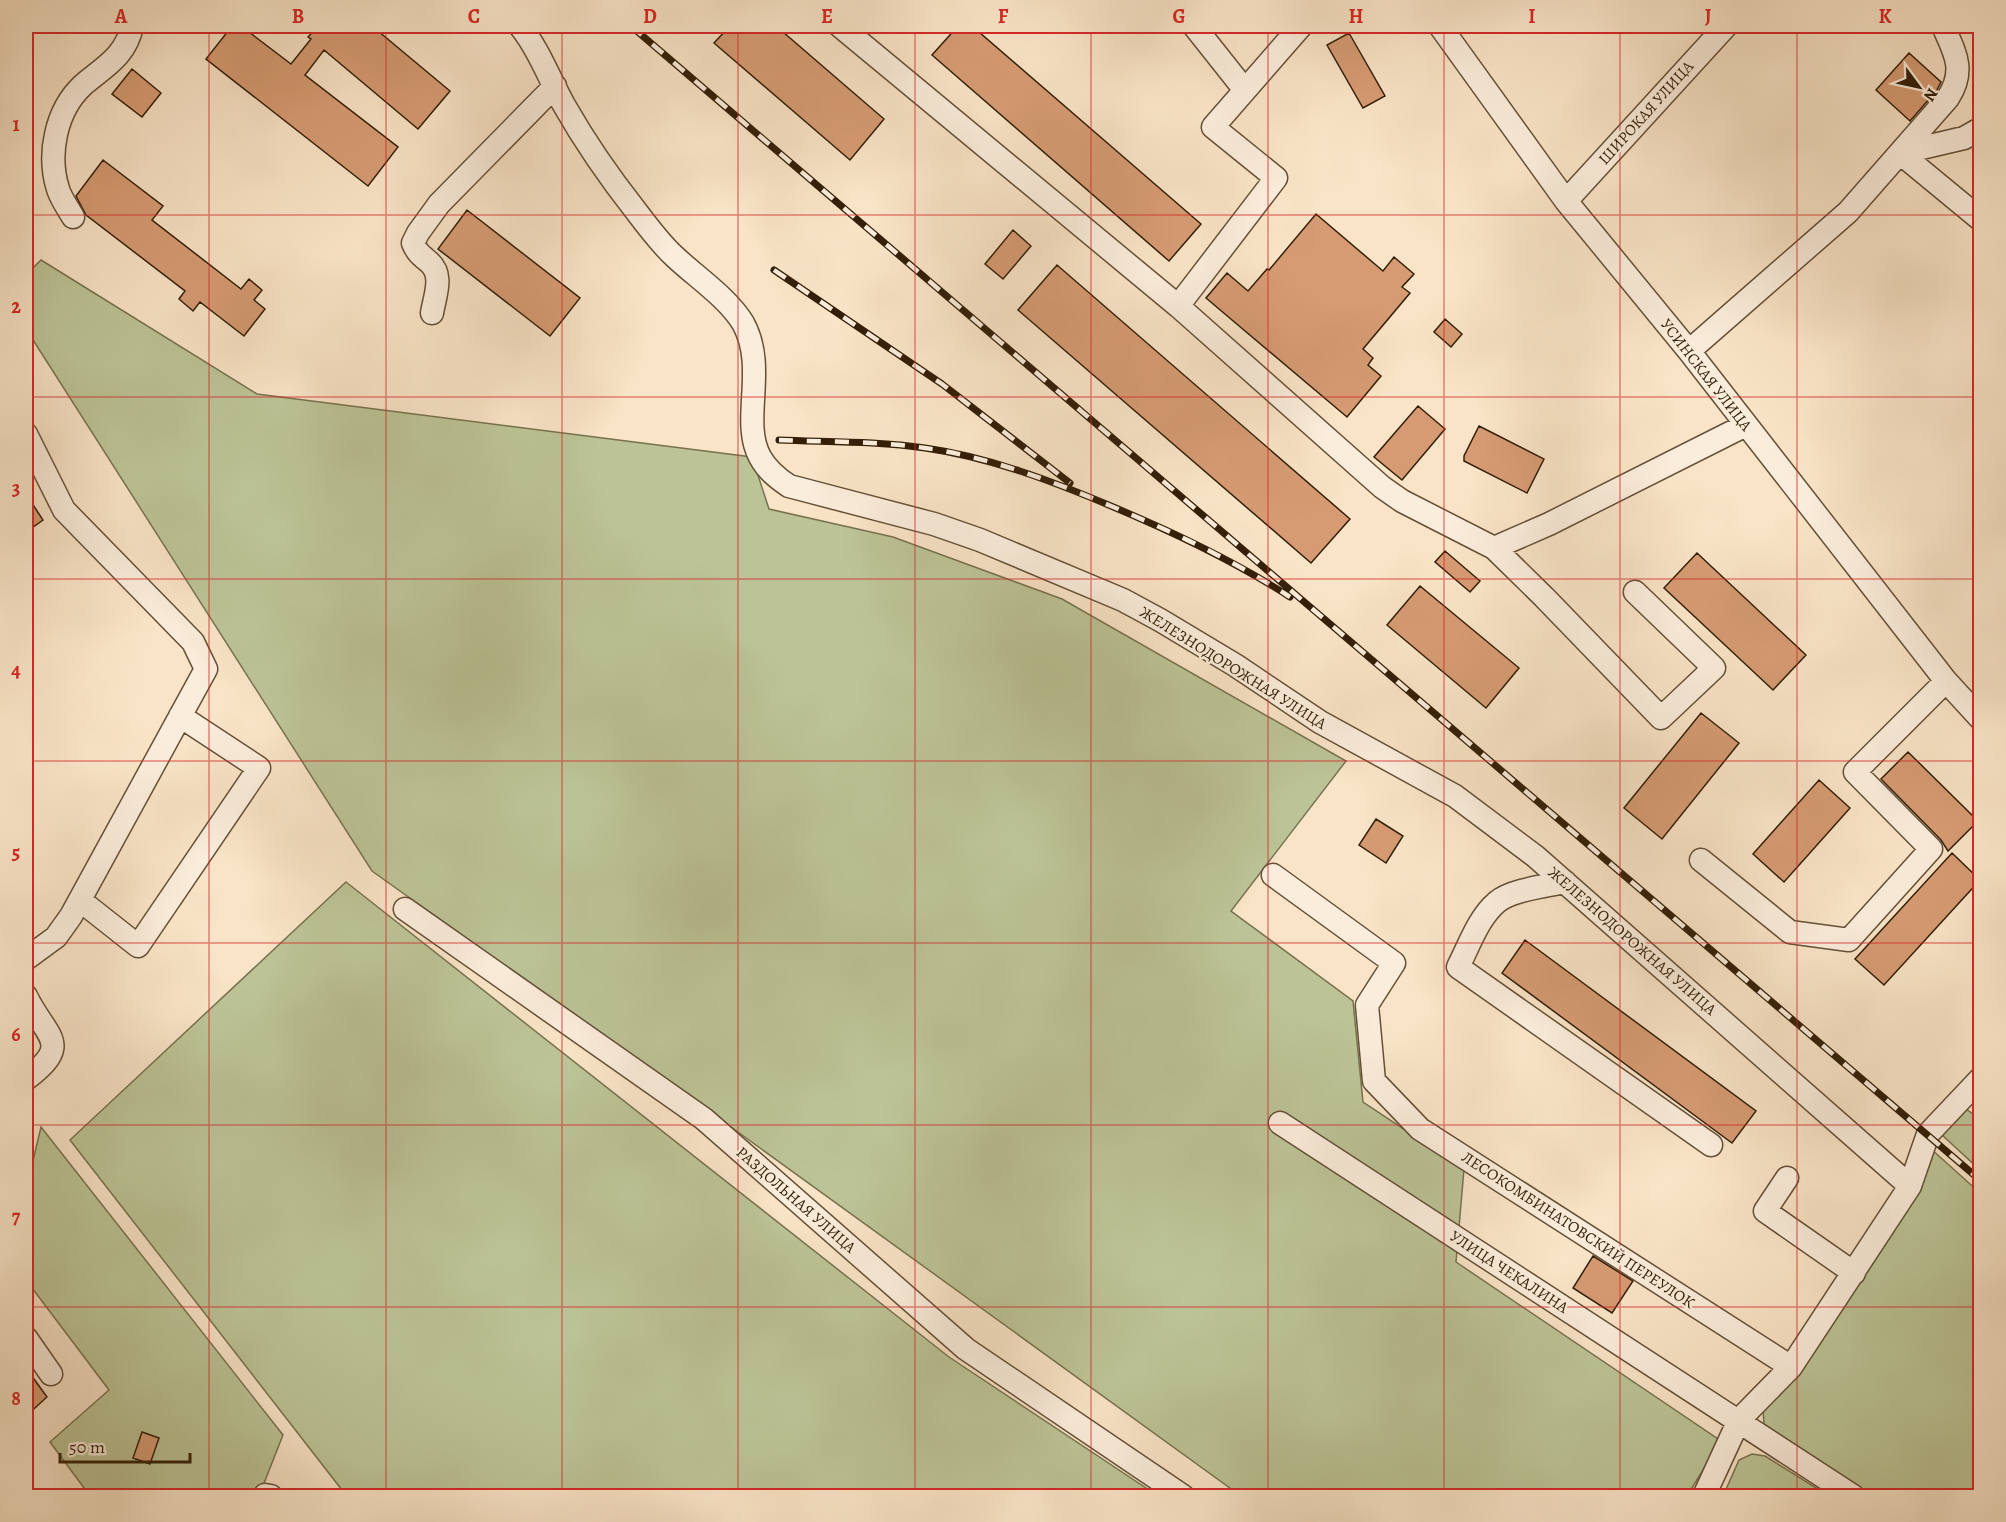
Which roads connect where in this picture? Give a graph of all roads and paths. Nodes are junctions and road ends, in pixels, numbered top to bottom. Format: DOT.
graph roads {
  1 [pos="132,26"];
  2 [pos="520,26"];
  3 [pos="840,26"];
  4 [pos="1194,26"];
  5 [pos="1301,26"];
  6 [pos="1440,26"];
  7 [pos="1726,26"];
  8 [pos="1943,26"];
  9 [pos="555,86"];
  10 [pos="1244,89"];
  11 [pos="1980,129"];
  12 [pos="1900,153"];
  13 [pos="1566,201"];
  14 [pos="73,217"];
  15 [pos="1980,219"];
  16 [pos="1178,306"];
  17 [pos="432,313"];
  18 [pos="1689,351"];
  19 [pos="1746,425"];
  20 [pos="26,434"];
  21 [pos="32,465"];
  22 [pos="1494,548"];
  23 [pos="1635,592"];
  24 [pos="1946,681"];
  25 [pos="180,716"];
  26 [pos="1980,718"];
  27 [pos="1701,860"];
  28 [pos="1273,875"];
  29 [pos="1565,882"];
  30 [pos="81,901"];
  31 [pos="405,909"];
  32 [pos="26,959"];
  33 [pos="26,996"];
  34 [pos="26,1079"];
  35 [pos="1980,1079"];
  36 [pos="1280,1123"];
  37 [pos="1711,1145"];
  38 [pos="1787,1178"];
  39 [pos="1910,1186"];
  40 [pos="1854,1273"];
  41 [pos="26,1338"];
  42 [pos="1791,1367"];
  43 [pos="51,1374"];
  44 [pos="1738,1420"];
  45 [pos="264,1497"];
  46 [pos="271,1497"];
  47 [pos="1183,1497"];
  48 [pos="1704,1497"];
  49 [pos="1853,1497"];
  1 -- 14 [label="street"];
  2 -- 9 [label="street, ЖЕЛЕЗНОДОРОЖНАЯ УЛИЦА"];
  3 -- 16 [label="street"];
  4 -- 10 [label="street"];
  5 -- 10 [label="street"];
  6 -- 13 [label="street, УСИНСКАЯ УЛИЦА"];
  7 -- 13 [label="street, ШИРОКАЯ УЛИЦА"];
  8 -- 12 [label="street"];
  9 -- 17 [label="street"];
  9 -- 29 [label="street, ЖЕЛЕЗНОДОРОЖНАЯ УЛИЦА"];
  10 -- 16 [label="street"];
  11 -- 12 [label="street"];
  12 -- 15 [label="street"];
  12 -- 18 [label="street"];
  13 -- 18 [label="street, УСИНСКАЯ УЛИЦА"];
  16 -- 22 [label="street"];
  18 -- 19 [label="street, УСИНСКАЯ УЛИЦА"];
  19 -- 22 [label="street"];
  19 -- 24 [label="street, УСИНСКАЯ УЛИЦА"];
  20 -- 21 [label="street"];
  21 -- 25 [label="street"];
  22 -- 23 [label="street"];
  24 -- 26 [label="street, УСИНСКАЯ УЛИЦА"];
  24 -- 27 [label="street"];
  25 -- 30 [label="street"];
  25 -- 30 [label="street"];
  28 -- 42 [label="street, ЛЕСОКОМБИНАТОВСКИЙ ПЕРЕУЛОК"];
  29 -- 37 [label="street"];
  29 -- 39 [label="street, ЖЕЛЕЗНОДОРОЖНАЯ УЛИЦА"];
  30 -- 32 [label="street"];
  31 -- 47 [label="street, РАЗДОЛЬНАЯ УЛИЦА"];
  33 -- 34 [label="street"];
  35 -- 39 [label="street"];
  36 -- 44 [label="street, УЛИЦА ЧЕКАЛИНА"];
  38 -- 40 [label="street"];
  39 -- 40 [label="street"];
  40 -- 42 [label="street"];
  41 -- 43 [label="street"];
  42 -- 44 [label="street"];
  44 -- 48 [label="street"];
  44 -- 49 [label="street, УЛИЦА ЧЕКАЛИНА"];
  45 -- 46 [label="street"];
}
